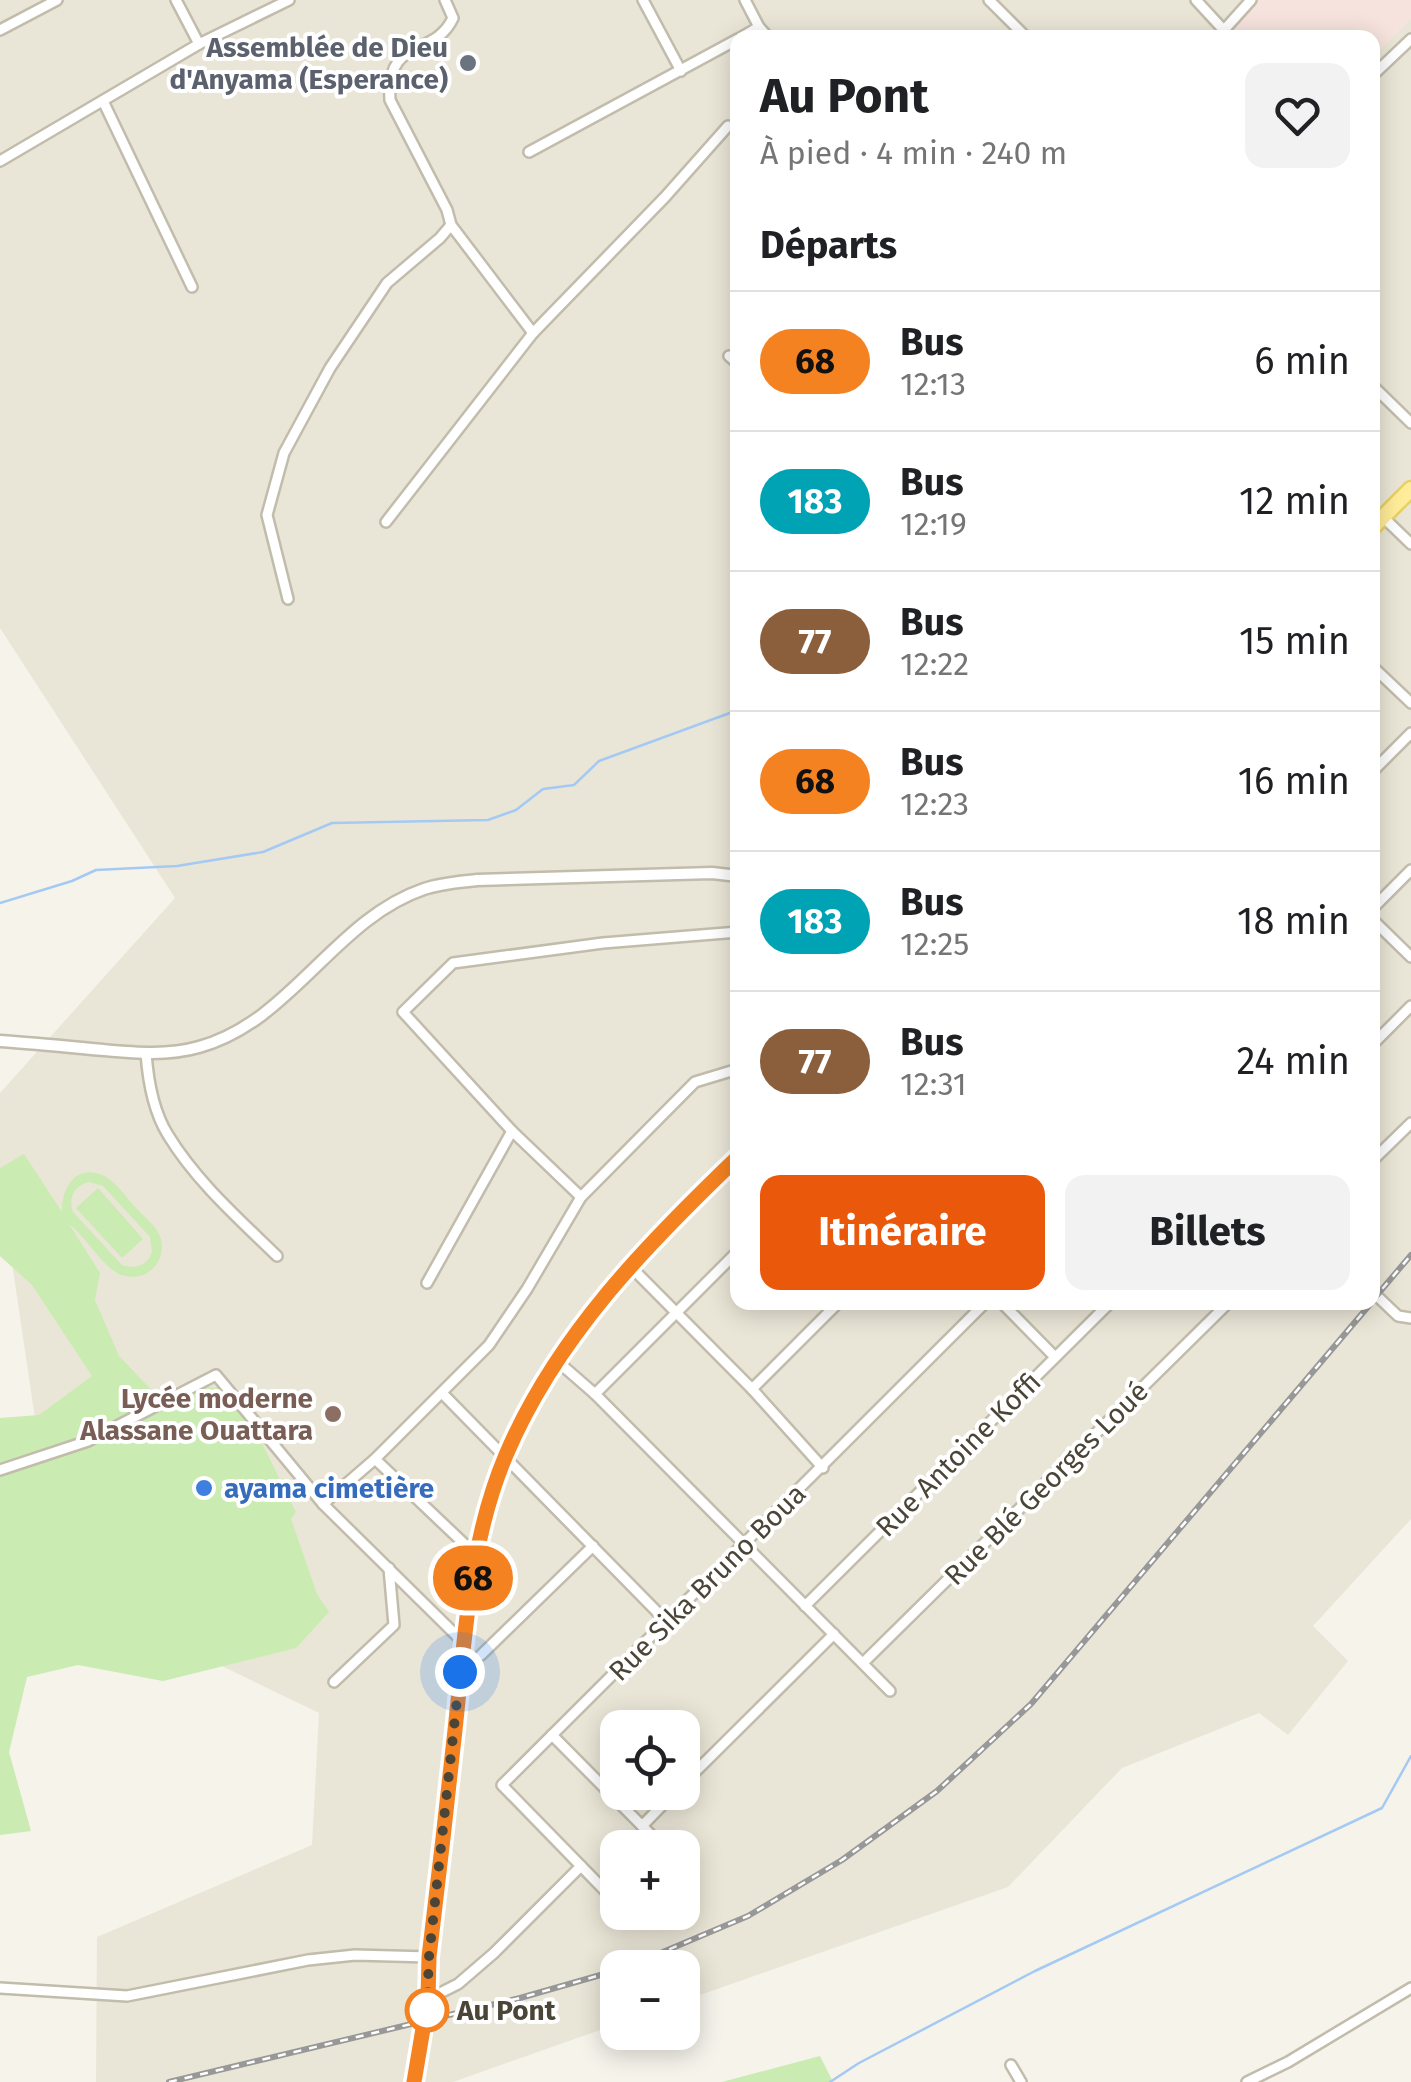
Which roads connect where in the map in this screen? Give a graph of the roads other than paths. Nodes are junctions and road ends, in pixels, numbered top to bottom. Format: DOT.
graph roads {
  1 [pos="57,0"];
  2 [pos="176,0"];
  3 [pos="289,0"];
  4 [pos="445,0"];
  5 [pos="643,0"];
  6 [pos="745,0"];
  7 [pos="990,0"];
  8 [pos="1196,0"];
  9 [pos="1251,0"];
  10 [pos="759,27"];
  11 [pos="0,30"];
  12 [pos="754,30"];
  13 [pos="762,30"];
  14 [pos="1019,30"];
  15 [pos="1223,30"];
  16 [pos="1230,30"];
  17 [pos="1411,39"];
  18 [pos="730,43"];
  19 [pos="199,44"];
  20 [pos="1380,68"];
  21 [pos="681,72"];
  22 [pos="103,101"];
  23 [pos="728,126"];
  24 [pos="529,152"];
  25 [pos="0,161"];
  26 [pos="451,225"];
  27 [pos="192,287"];
  28 [pos="534,334"];
  29 [pos="1380,393"];
  30 [pos="1411,423"];
  31 [pos="1411,489"];
  32 [pos="1380,520"];
  33 [pos="386,522"];
  34 [pos="1380,523"];
  35 [pos="1411,544"];
  36 [pos="288,600"];
  37 [pos="1380,674"];
  38 [pos="1411,703"];
  39 [pos="1411,733"];
  40 [pos="1380,764"];
  41 [pos="1411,870"];
  42 [pos="730,875"];
  43 [pos="1380,901"];
  44 [pos="1380,927"];
  45 [pos="730,933"];
  46 [pos="1411,957"];
  47 [pos="1411,1006"];
  48 [pos="1380,1037"];
  49 [pos="0,1041"];
  50 [pos="146,1054"];
  51 [pos="730,1071"];
  52 [pos="1411,1123"];
  53 [pos="512,1132"];
  54 [pos="1380,1153"];
  55 [pos="730,1165"];
  56 [pos="581,1196"];
  57 [pos="277,1256"];
  58 [pos="730,1259"];
  59 [pos="629,1266"];
  60 [pos="428,1283"];
  61 [pos="1380,1299"];
  62 [pos="831,1310"];
  63 [pos="978,1310"];
  64 [pos="1009,1310"];
  65 [pos="1103,1310"];
  66 [pos="1221,1310"];
  67 [pos="675,1312"];
  68 [pos="1410,1318"];
  69 [pos="1054,1357"];
  70 [pos="556,1360"];
  71 [pos="752,1389"];
  72 [pos="442,1393"];
  73 [pos="595,1394"];
  74 [pos="506,1456"];
  75 [pos="375,1459"];
  76 [pos="823,1468"];
  77 [pos="0,1470"];
  78 [pos="323,1504"];
  79 [pos="743,1544"];
  80 [pos="593,1546"];
  81 [pos="476,1555"];
  82 [pos="389,1568"];
  83 [pos="806,1606"];
  84 [pos="668,1622"];
  85 [pos="834,1634"];
  86 [pos="463,1642"];
  87 [pos="480,1655"];
  88 [pos="863,1662"];
  89 [pos="334,1682"];
  90 [pos="890,1691"];
  91 [pos="552,1736"];
  92 [pos="700,1768"];
  93 [pos="658,1810"];
  94 [pos="642,1826"];
  95 [pos="646,1830"];
  96 [pos="581,1866"];
  97 [pos="600,1886"];
  98 [pos="429,1957"];
  99 [pos="0,1988"];
  100 [pos="1411,1988"];
  101 [pos="428,2003"];
  102 [pos="1012,2065"];
  103 [pos="414,2082"];
  104 [pos="1021,2082"];
  105 [pos="1247,2082"];
  1 -- 11 [label="street"];
  2 -- 19 [label="street"];
  3 -- 19 [label="street"];
  4 -- 26 [label="street"];
  5 -- 21 [label="street"];
  6 -- 10 [label="street"];
  7 -- 14 [label="street"];
  8 -- 15 [label="street"];
  9 -- 16 [label="street"];
  10 -- 12 [label="street"];
  10 -- 13 [label="street"];
  17 -- 20 [label="street"];
  18 -- 21 [label="street"];
  19 -- 22 [label="street"];
  21 -- 24 [label="street"];
  22 -- 25 [label="street"];
  22 -- 27 [label="street"];
  23 -- 28 [label="street"];
  26 -- 28 [label="street"];
  26 -- 36 [label="street"];
  28 -- 33 [label="street"];
  29 -- 30 [label="street"];
  31 -- 32 [label="main road"];
  34 -- 35 [label="street"];
  37 -- 38 [label="street"];
  39 -- 40 [label="street"];
  41 -- 43 [label="street"];
  42 -- 50 [label="street"];
  44 -- 46 [label="street"];
  45 -- 53 [label="street"];
  47 -- 48 [label="street"];
  49 -- 50 [label="street"];
  50 -- 57 [label="street"];
  51 -- 56 [label="street"];
  52 -- 54 [label="street"];
  53 -- 56 [label="street"];
  53 -- 60 [label="street"];
  55 -- 59 [label="main road"];
  56 -- 72 [label="street"];
  58 -- 67 [label="street"];
  59 -- 67 [label="street"];
  59 -- 70 [label="main road"];
  61 -- 68 [label="street"];
  62 -- 71 [label="street"];
  63 -- 76 [label="street, Rue Sika Bruno Boua"];
  64 -- 69 [label="street"];
  65 -- 69 [label="street, Rue Antoine Koffi"];
  66 -- 88 [label="street, Rue Blé Georges Loué"];
  67 -- 71 [label="street"];
  67 -- 73 [label="street"];
  69 -- 83 [label="street, Rue Antoine Koffi"];
  70 -- 73 [label="street"];
  70 -- 74 [label="main road"];
  71 -- 76 [label="street"];
  72 -- 74 [label="street"];
  72 -- 75 [label="street"];
  73 -- 79 [label="street"];
  74 -- 80 [label="street"];
  74 -- 81 [label="main road"];
  75 -- 78 [label="street"];
  75 -- 81 [label="street"];
  76 -- 79 [label="street, Rue Sika Bruno Boua"];
  77 -- 78 [label="street"];
  78 -- 82 [label="street"];
  79 -- 83 [label="street"];
  79 -- 84 [label="street, Rue Sika Bruno Boua"];
  80 -- 84 [label="street"];
  80 -- 87 [label="street"];
  81 -- 86 [label="main road"];
  82 -- 86 [label="street"];
  82 -- 89 [label="street"];
  83 -- 85 [label="street"];
  84 -- 91 [label="street, Rue Sika Bruno Boua"];
  85 -- 88 [label="street"];
  85 -- 92 [label="street"];
  86 -- 98 [label="main road"];
  88 -- 90 [label="street"];
  91 -- 94 [label="street"];
  91 -- 96 [label="street, Rue Sika Bruno Boua"];
  93 -- 94 [label="street"];
  94 -- 95 [label="street"];
  96 -- 97 [label="street, Rue Sika Bruno Boua"];
  96 -- 101 [label="street"];
  98 -- 99 [label="street"];
  98 -- 101 [label="main road"];
  100 -- 105 [label="street"];
  101 -- 103 [label="main road, bridge"];
  102 -- 104 [label="street"];
}
